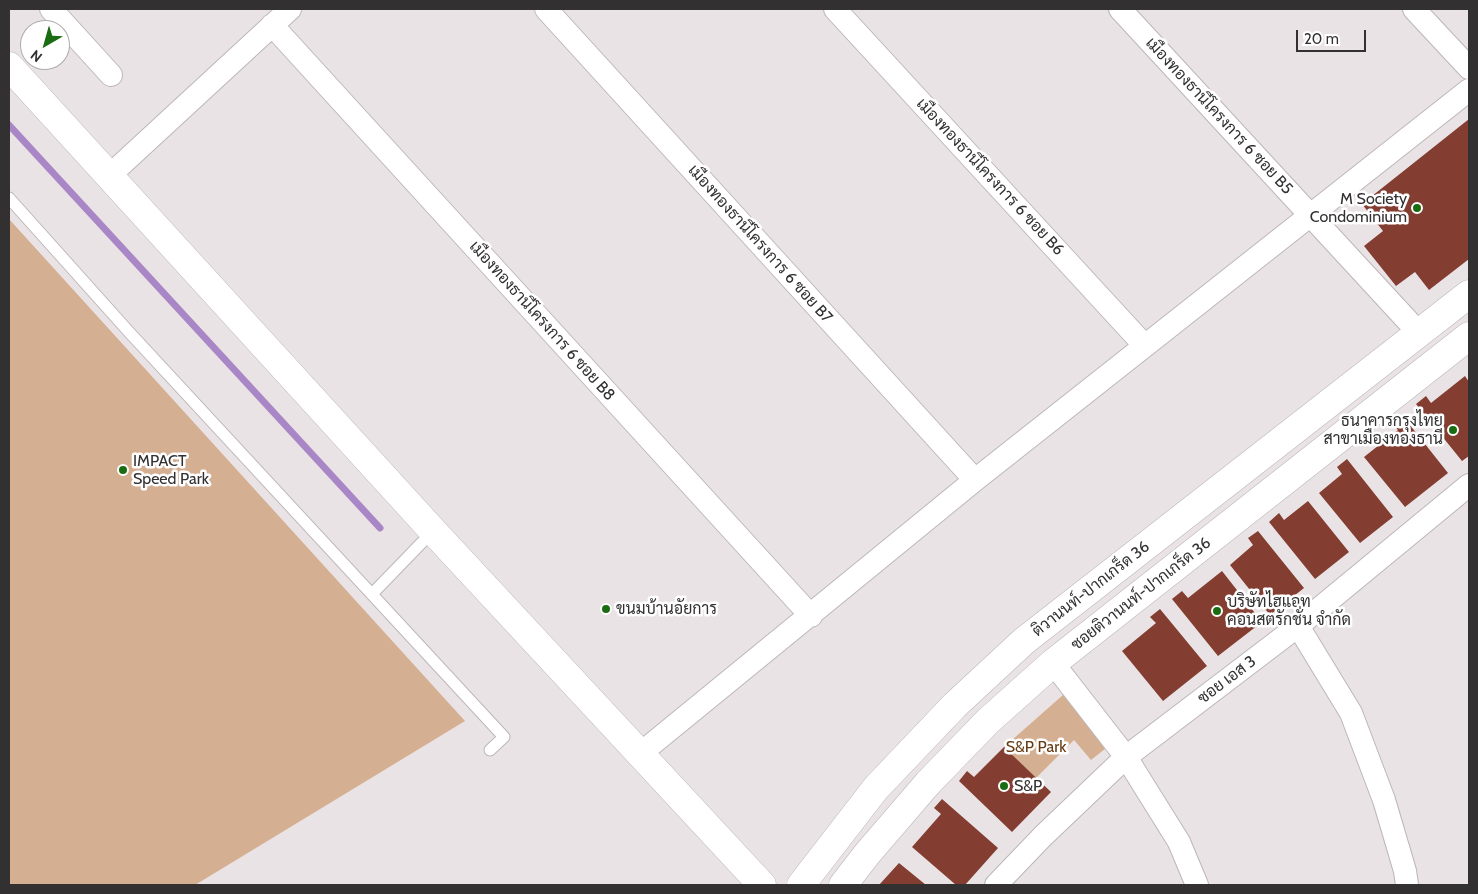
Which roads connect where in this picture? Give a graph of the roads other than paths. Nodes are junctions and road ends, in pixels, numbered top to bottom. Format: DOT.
graph roads {
  1 [pos="51,9"];
  2 [pos="290,9"];
  3 [pos="546,9"];
  4 [pos="835,9"];
  5 [pos="1120,9"];
  6 [pos="1414,9"];
  7 [pos="272,25"];
  8 [pos="9,66"];
  9 [pos="1469,68"];
  10 [pos="111,75"];
  11 [pos="1469,90"];
  12 [pos="109,176"];
  13 [pos="9,198"];
  14 [pos="1312,216"];
  15 [pos="1469,294"];
  16 [pos="1419,333"];
  17 [pos="1469,336"];
  18 [pos="1145,346"];
  19 [pos="975,480"];
  20 [pos="1467,493"];
  21 [pos="433,531"];
  22 [pos="372,593"];
  23 [pos="811,616"];
  24 [pos="1298,626"];
  25 [pos="1053,663"];
  26 [pos="490,750"];
  27 [pos="641,753"];
  28 [pos="1126,757"];
  29 [pos="762,885"];
  30 [pos="800,885"];
  31 [pos="842,885"];
  32 [pos="996,885"];
  33 [pos="1196,885"];
  34 [pos="1407,885"];
  1 -- 10 [label="street"];
  2 -- 7 [label="street"];
  3 -- 19 [label="street, เมืองทองธานีโครงการ 6 ซอย B7"];
  4 -- 18 [label="street, เมืองทองธานีโครงการ 6 ซอย B6"];
  5 -- 14 [label="street, เมืองทองธานีโครงการ 6 ซอย B5"];
  6 -- 9 [label="street"];
  7 -- 12 [label="street"];
  7 -- 23 [label="street, เมืองทองธานีโครงการ 6 ซอย B8"];
  8 -- 12 [label="street"];
  11 -- 14 [label="street"];
  12 -- 21 [label="street"];
  13 -- 22 [label="lane"];
  14 -- 16 [label="street, เมืองทองธานีโครงการ 6 ซอย B5"];
  14 -- 18 [label="street"];
  15 -- 16 [label="street"];
  16 -- 30 [label="street, ติวานนท์-ปากเกร็ด 36"];
  17 -- 25 [label="street, ซอยติวานนท์-ปากเกร็ด 36"];
  18 -- 19 [label="street"];
  19 -- 23 [label="street"];
  20 -- 24 [label="street, ซอย เอส 3"];
  21 -- 22 [label="lane"];
  21 -- 27 [label="street"];
  22 -- 26 [label="lane"];
  23 -- 27 [label="street"];
  24 -- 28 [label="street, ซอย เอส 3"];
  24 -- 34 [label="street"];
  25 -- 28 [label="street"];
  25 -- 31 [label="street, ซอยติวานนท์-ปากเกร็ด 36"];
  27 -- 29 [label="street"];
  28 -- 32 [label="street, ซอย เอส 3"];
  28 -- 33 [label="street"];
}
